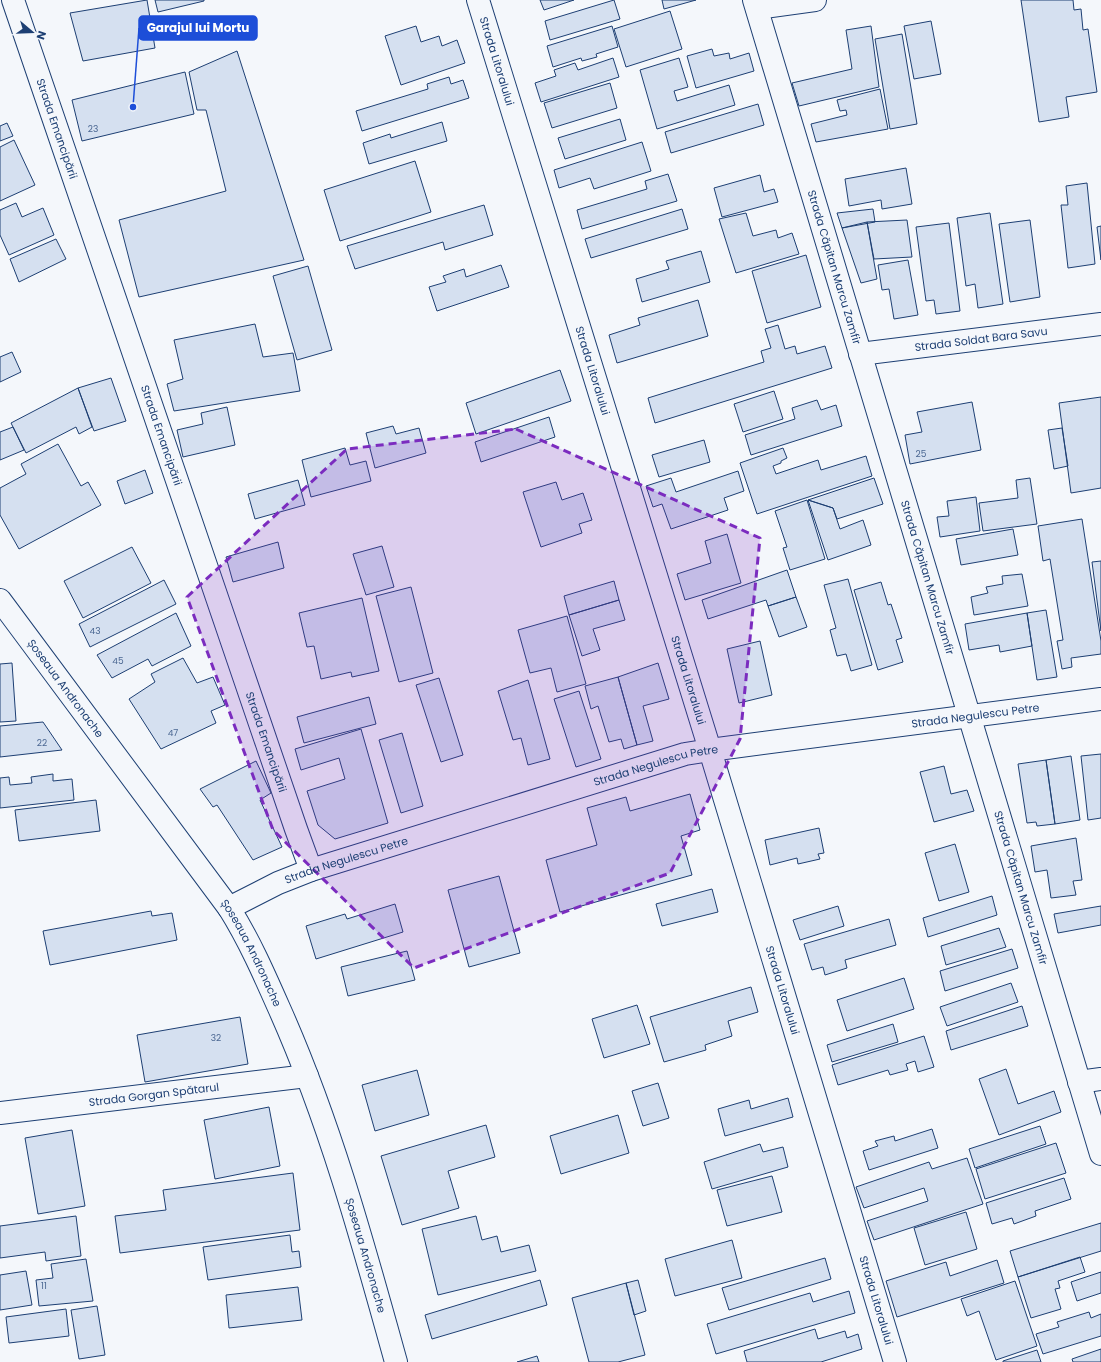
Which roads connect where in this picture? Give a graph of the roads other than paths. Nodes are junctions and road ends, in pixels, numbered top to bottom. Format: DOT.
graph roads {
  1 [pos="13,0"];
  2 [pos="478,0"];
  3 [pos="815,0"];
  4 [pos="756,4"];
  5 [pos="1101,324"];
  6 [pos="860,354"];
  7 [pos="0,600"];
  8 [pos="1101,699"];
  9 [pos="970,716"];
  10 [pos="710,750"];
  11 [pos="311,870"];
  12 [pos="229,908"];
  13 [pos="307,1076"];
  14 [pos="1101,1079"];
  15 [pos="1079,1082"];
  16 [pos="0,1113"];
  17 [pos="1101,1154"];
  18 [pos="396,1362"];
  19 [pos="895,1362"];
  1 -- 11 [label="street, Strada Emancipării"];
  2 -- 10 [label="street, Strada Litoralului"];
  3 -- 4 [label="street"];
  4 -- 6 [label="street, Strada Căpitan Marcu Zamfir"];
  5 -- 6 [label="street, Strada Soldat Bara Savu"];
  6 -- 9 [label="street, Strada Căpitan Marcu Zamfir"];
  7 -- 12 [label="street, Șoseaua Andronache"];
  8 -- 9 [label="street, Strada Negulescu Petre"];
  9 -- 10 [label="street, Strada Negulescu Petre"];
  9 -- 15 [label="street, Strada Căpitan Marcu Zamfir"];
  10 -- 11 [label="street, Strada Negulescu Petre"];
  10 -- 19 [label="street, Strada Litoralului"];
  11 -- 12 [label="street, Strada Negulescu Petre"];
  12 -- 13 [label="street, Șoseaua Andronache"];
  13 -- 16 [label="street, Strada Gorgan Spătarul"];
  13 -- 18 [label="street, Șoseaua Andronache"];
  14 -- 15 [label="street"];
  15 -- 17 [label="street, Strada Căpitan Marcu Zamfir"];
}
